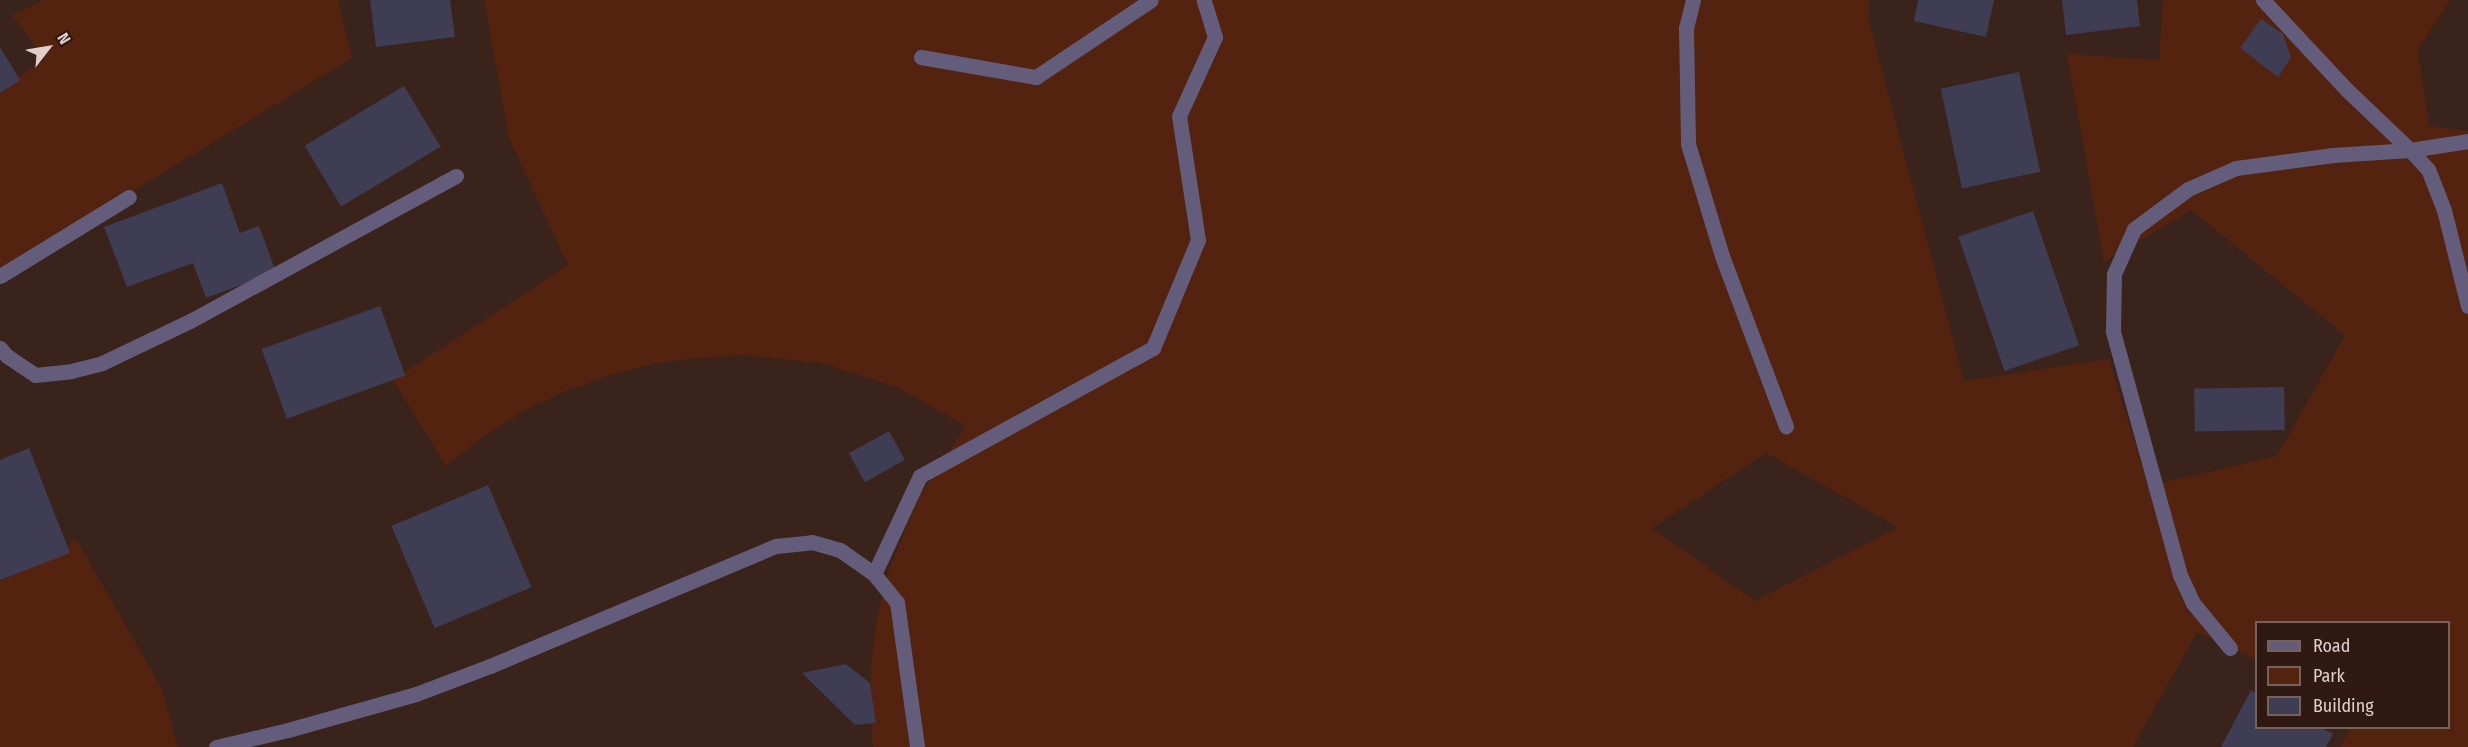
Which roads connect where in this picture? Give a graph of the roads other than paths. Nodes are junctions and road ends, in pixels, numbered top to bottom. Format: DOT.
graph roads {
  1 [pos="1151,0"];
  2 [pos="1204,0"];
  3 [pos="1693,0"];
  4 [pos="2263,0"];
  5 [pos="921,57"];
  6 [pos="2468,141"];
  7 [pos="2410,150"];
  8 [pos="456,176"];
  9 [pos="129,197"];
  10 [pos="0,276"];
  11 [pos="2468,306"];
  12 [pos="0,348"];
  13 [pos="1786,426"];
  14 [pos="874,574"];
  15 [pos="2230,648"];
  16 [pos="216,747"];
  17 [pos="917,747"];
  1 -- 5 [label="street"];
  2 -- 14 [label="street"];
  3 -- 13 [label="street"];
  4 -- 7 [label="street"];
  6 -- 7 [label="street"];
  7 -- 11 [label="street"];
  7 -- 15 [label="street"];
  8 -- 12 [label="street"];
  9 -- 10 [label="street"];
  14 -- 16 [label="street"];
  14 -- 17 [label="street"];
}
